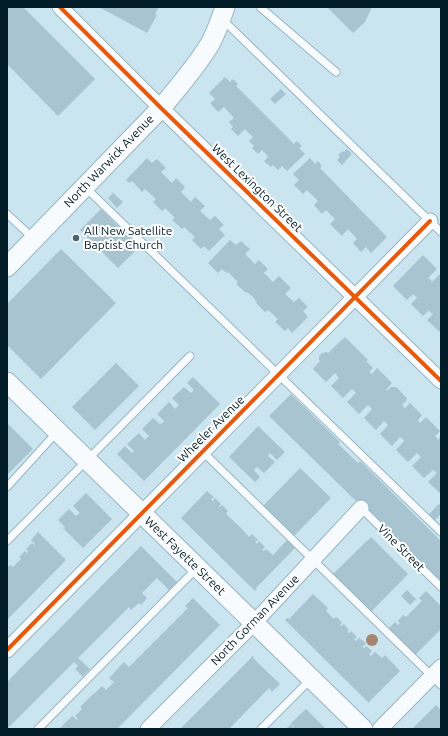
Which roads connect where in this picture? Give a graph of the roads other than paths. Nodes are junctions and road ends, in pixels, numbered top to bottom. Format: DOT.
graph roads {
  1 [pos="60,7"];
  2 [pos="260,7"];
  3 [pos="223,12"];
  4 [pos="336,72"];
  5 [pos="161,108"];
  6 [pos="85,186"];
  7 [pos="7,214"];
  8 [pos="430,221"];
  9 [pos="441,232"];
  10 [pos="34,239"];
  11 [pos="7,267"];
  12 [pos="355,297"];
  13 [pos="190,356"];
  14 [pos="279,374"];
  15 [pos="441,381"];
  16 [pos="7,382"];
  17 [pos="58,432"];
  18 [pos="203,452"];
  19 [pos="87,460"];
  20 [pos="7,487"];
  21 [pos="361,508"];
  22 [pos="142,513"];
  23 [pos="441,532"];
  24 [pos="7,541"];
  25 [pos="313,559"];
  26 [pos="197,567"];
  27 [pos="441,588"];
  28 [pos="254,623"];
  29 [pos="7,650"];
  30 [pos="438,676"];
  31 [pos="311,678"];
  32 [pos="38,729"];
  33 [pos="148,729"];
  34 [pos="261,729"];
  35 [pos="363,729"];
  36 [pos="380,729"];
  1 -- 5 [label="street, West Lexington Street"];
  2 -- 4 [label="lane"];
  3 -- 5 [label="street, North Warwick Avenue"];
  3 -- 8 [label="lane"];
  5 -- 6 [label="street, North Warwick Avenue"];
  5 -- 12 [label="street, West Lexington Street"];
  6 -- 10 [label="street, North Warwick Avenue"];
  6 -- 14 [label="lane"];
  7 -- 10 [label="lane"];
  8 -- 9 [label="lane"];
  8 -- 12 [label="street, Wheeler Avenue"];
  10 -- 11 [label="street, North Warwick Avenue"];
  12 -- 14 [label="street, Wheeler Avenue"];
  12 -- 15 [label="street, West Lexington Street"];
  13 -- 19 [label="lane"];
  14 -- 18 [label="street, Wheeler Avenue"];
  14 -- 23 [label="lane"];
  16 -- 17 [label="street, West Fayette Street"];
  17 -- 19 [label="street, West Fayette Street"];
  17 -- 20 [label="lane"];
  18 -- 22 [label="street, Wheeler Avenue"];
  18 -- 25 [label="lane"];
  19 -- 22 [label="street, West Fayette Street"];
  19 -- 24 [label="lane"];
  21 -- 25 [label="street, North Gorman Avenue"];
  21 -- 27 [label="lane, Vine Street"];
  22 -- 26 [label="street, West Fayette Street"];
  22 -- 29 [label="street, Wheeler Avenue"];
  25 -- 28 [label="street, North Gorman Avenue"];
  25 -- 30 [label="lane"];
  26 -- 28 [label="street, West Fayette Street"];
  26 -- 32 [label="lane"];
  28 -- 31 [label="street, West Fayette Street"];
  28 -- 33 [label="street, North Gorman Avenue"];
  30 -- 36 [label="street"];
  31 -- 34 [label="lane"];
  31 -- 35 [label="street, West Fayette Street"];
}
